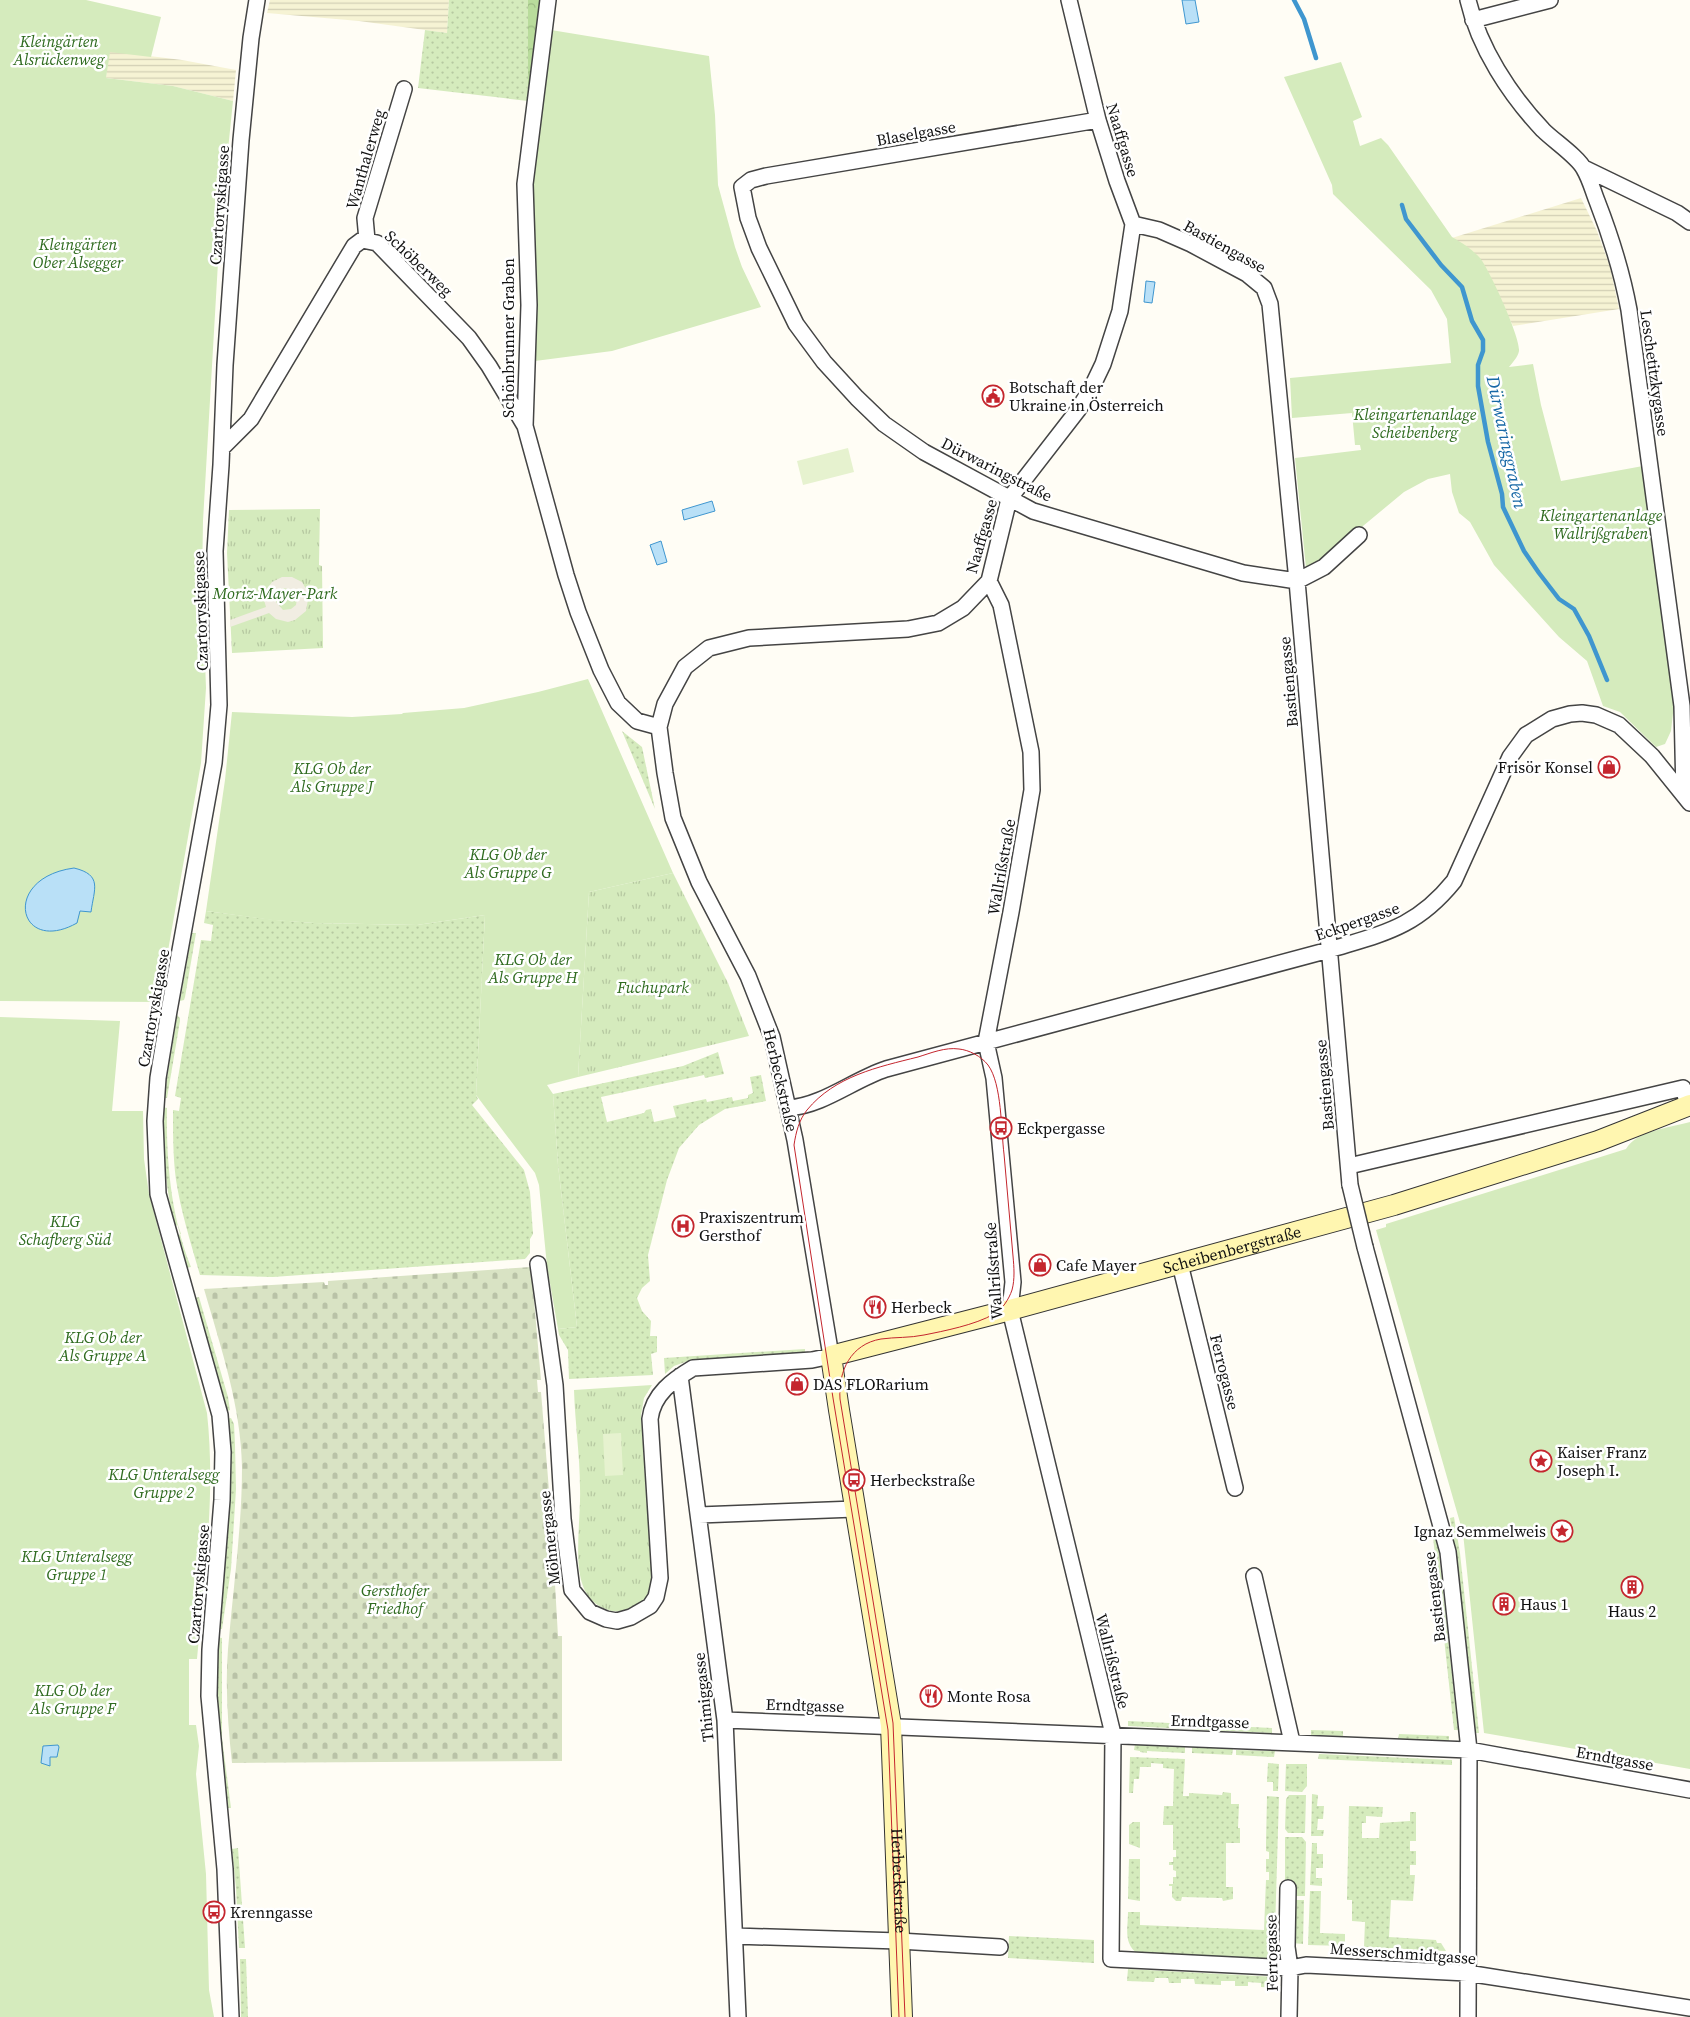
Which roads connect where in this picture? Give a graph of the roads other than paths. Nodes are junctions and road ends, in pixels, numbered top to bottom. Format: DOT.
graph roads {
  1 [pos="257,0"];
  2 [pos="548,0"];
  3 [pos="1069,0"];
  4 [pos="1468,0"];
  5 [pos="1550,0"];
  6 [pos="1473,20"];
  7 [pos="404,89"];
  8 [pos="1098,120"];
  9 [pos="1584,168"];
  10 [pos="742,187"];
  11 [pos="1690,222"];
  12 [pos="1133,224"];
  13 [pos="367,240"];
  14 [pos="525,426"];
  15 [pos="222,448"];
  16 [pos="1009,499"];
  17 [pos="1359,535"];
  18 [pos="1297,580"];
  19 [pos="989,581"];
  20 [pos="659,727"];
  21 [pos="1687,799"];
  22 [pos="1329,950"];
  23 [pos="986,1042"];
  24 [pos="1689,1105"];
  25 [pos="789,1108"];
  26 [pos="1349,1166"];
  27 [pos="538,1264"];
  28 [pos="1180,1264"];
  29 [pos="1010,1310"];
  30 [pos="831,1356"];
  31 [pos="680,1376"];
  32 [pos="1235,1488"];
  33 [pos="855,1509"];
  34 [pos="699,1514"];
  35 [pos="1254,1576"];
  36 [pos="725,1720"];
  37 [pos="891,1725"];
  38 [pos="1113,1734"];
  39 [pos="1292,1742"];
  40 [pos="1469,1750"];
  41 [pos="1690,1790"];
  42 [pos="1288,1888"];
  43 [pos="734,1936"];
  44 [pos="900,1941"];
  45 [pos="1000,1947"];
  46 [pos="1111,1959"];
  47 [pos="1290,1968"];
  48 [pos="1467,1973"];
  49 [pos="1690,2008"];
  50 [pos="231,2017"];
  51 [pos="738,2017"];
  52 [pos="902,2017"];
  53 [pos="1289,2017"];
  54 [pos="1468,2017"];
  1 -- 15 [label="street, Czartoryskigasse"];
  2 -- 14 [label="street, Schönbrunner Graben"];
  3 -- 8 [label="street, Naaffgasse"];
  4 -- 6 [label="street, Leschetitzkygasse"];
  5 -- 6 [label="street"];
  6 -- 9 [label="street, Leschetitzkygasse"];
  7 -- 13 [label="street, Wanthalerweg"];
  8 -- 10 [label="street, Blaselgasse"];
  8 -- 12 [label="street, Naaffgasse"];
  9 -- 11 [label="street"];
  9 -- 21 [label="street, Leschetitzkygasse"];
  10 -- 16 [label="street, Dürwaringstraße"];
  12 -- 16 [label="street, Naaffgasse"];
  12 -- 18 [label="street, Bastiengasse"];
  13 -- 14 [label="street, Schöberweg"];
  13 -- 15 [label="street, Schöberweg"];
  14 -- 20 [label="street, Schönbrunner Graben"];
  15 -- 50 [label="street, Czartoryskigasse"];
  16 -- 18 [label="street, Dürwaringstraße"];
  16 -- 19 [label="street, Naaffgasse"];
  17 -- 18 [label="street"];
  18 -- 22 [label="street, Bastiengasse"];
  19 -- 20 [label="street, Naaffgasse"];
  19 -- 23 [label="street, Wallrißstraße"];
  20 -- 25 [label="street, Herbeckstraße"];
  21 -- 22 [label="street, Eckpergasse"];
  22 -- 23 [label="street, Eckpergasse"];
  22 -- 26 [label="street, Bastiengasse"];
  23 -- 25 [label="street, Eckpergasse"];
  23 -- 29 [label="street, Wallrißstraße"];
  24 -- 26 [label="street, Scheibenbergstraße"];
  24 -- 28 [label="street, Scheibenbergstraße"];
  25 -- 30 [label="street, Herbeckstraße"];
  26 -- 40 [label="street, Bastiengasse, bridge"];
  27 -- 31 [label="street, Möhnergasse"];
  28 -- 29 [label="street, Scheibenbergstraße"];
  28 -- 32 [label="street, Ferrogasse"];
  29 -- 30 [label="street, Scheibenbergstraße"];
  29 -- 38 [label="street, Wallrißstraße"];
  30 -- 31 [label="street, Scheibenbergstraße"];
  30 -- 33 [label="street, Herbeckstraße"];
  31 -- 34 [label="street, Thimiggasse"];
  33 -- 34 [label="street"];
  33 -- 37 [label="street, Herbeckstraße"];
  34 -- 36 [label="street, Thimiggasse"];
  35 -- 39 [label="street"];
  36 -- 37 [label="street, Erndtgasse"];
  36 -- 43 [label="street, Thimiggasse"];
  37 -- 38 [label="street, Erndtgasse"];
  37 -- 44 [label="street, Herbeckstraße"];
  38 -- 39 [label="street, Erndtgasse"];
  38 -- 46 [label="street, Wallrißstraße"];
  39 -- 40 [label="street, Erndtgasse"];
  40 -- 41 [label="street, Erndtgasse"];
  40 -- 48 [label="street, Bastiengasse"];
  42 -- 47 [label="street, Ferrogasse"];
  43 -- 44 [label="street"];
  43 -- 51 [label="street, Thimiggasse"];
  44 -- 45 [label="street"];
  44 -- 52 [label="street, Herbeckstraße"];
  46 -- 47 [label="street, Messerschmidtgasse"];
  47 -- 48 [label="street, Messerschmidtgasse"];
  47 -- 53 [label="street, Ferrogasse"];
  48 -- 49 [label="street, Messerschmidtgasse"];
  48 -- 54 [label="street, Bastiengasse"];
}
